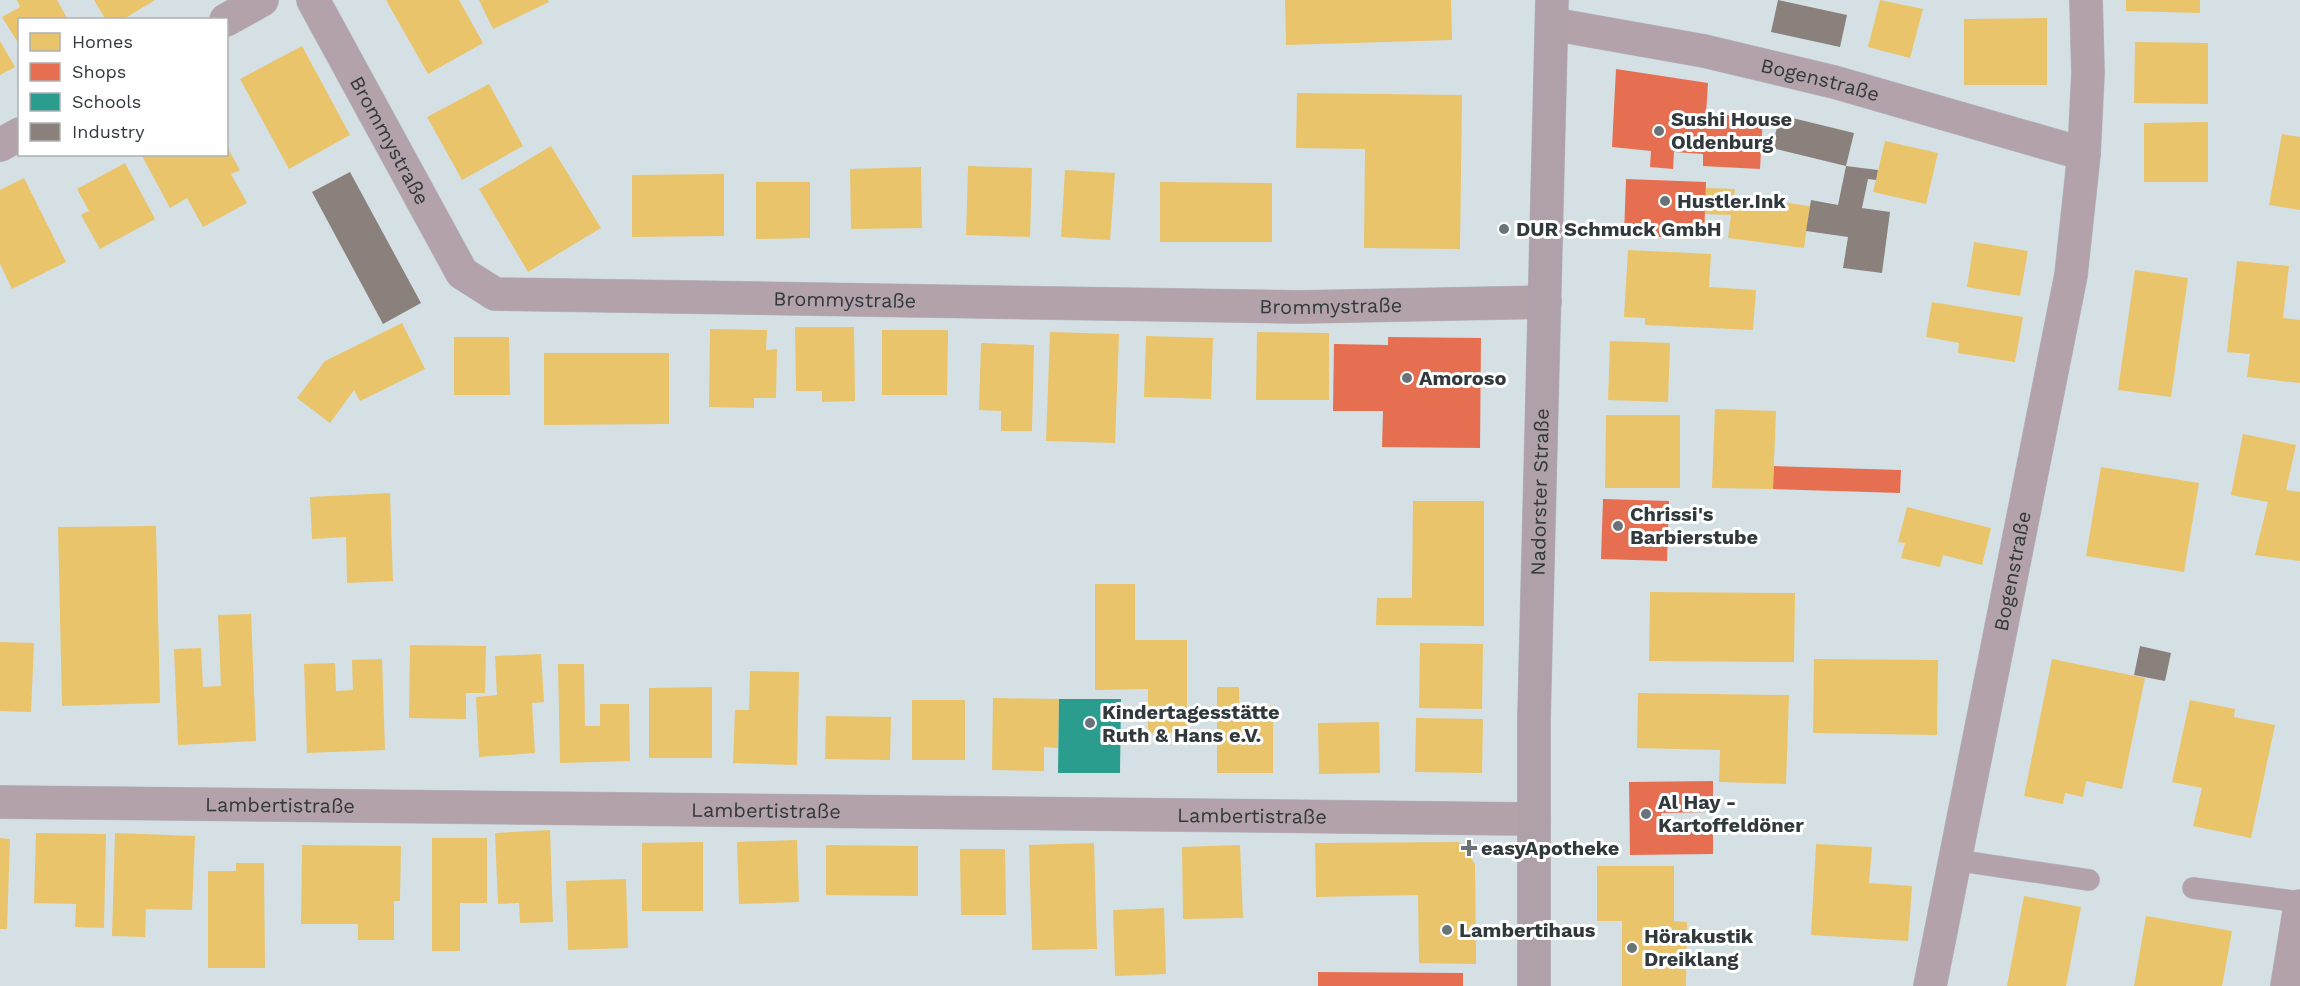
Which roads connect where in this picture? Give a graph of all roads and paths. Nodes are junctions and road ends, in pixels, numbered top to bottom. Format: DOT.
graph roads {
  1 [pos="262,0"];
  2 [pos="313,0"];
  3 [pos="2086,0"];
  4 [pos="1552,12"];
  5 [pos="228,19"];
  6 [pos="18,135"];
  7 [pos="0,145"];
  8 [pos="2084,154"];
  9 [pos="1545,302"];
  10 [pos="0,802"];
  11 [pos="1534,819"];
  12 [pos="1955,860"];
  13 [pos="2089,880"];
  14 [pos="2193,888"];
  15 [pos="2300,904"];
  16 [pos="1534,986"];
  17 [pos="1930,986"];
  18 [pos="2287,986"];
  1 -- 5 [label="street"];
  2 -- 9 [label="street, Brommystraße"];
  3 -- 8 [label="street, Bogenstraße"];
  4 -- 8 [label="street, Bogenstraße"];
  4 -- 9 [label="street, Nadorster Straße"];
  6 -- 7 [label="street"];
  8 -- 12 [label="street, Bogenstraße"];
  9 -- 11 [label="street, Nadorster Straße"];
  10 -- 11 [label="street, Lambertistraße"];
  11 -- 16 [label="street, Nadorster Straße"];
  12 -- 13 [label="lane"];
  12 -- 17 [label="street, Bogenstraße"];
  14 -- 15 [label="lane"];
  15 -- 18 [label="street"];
}
